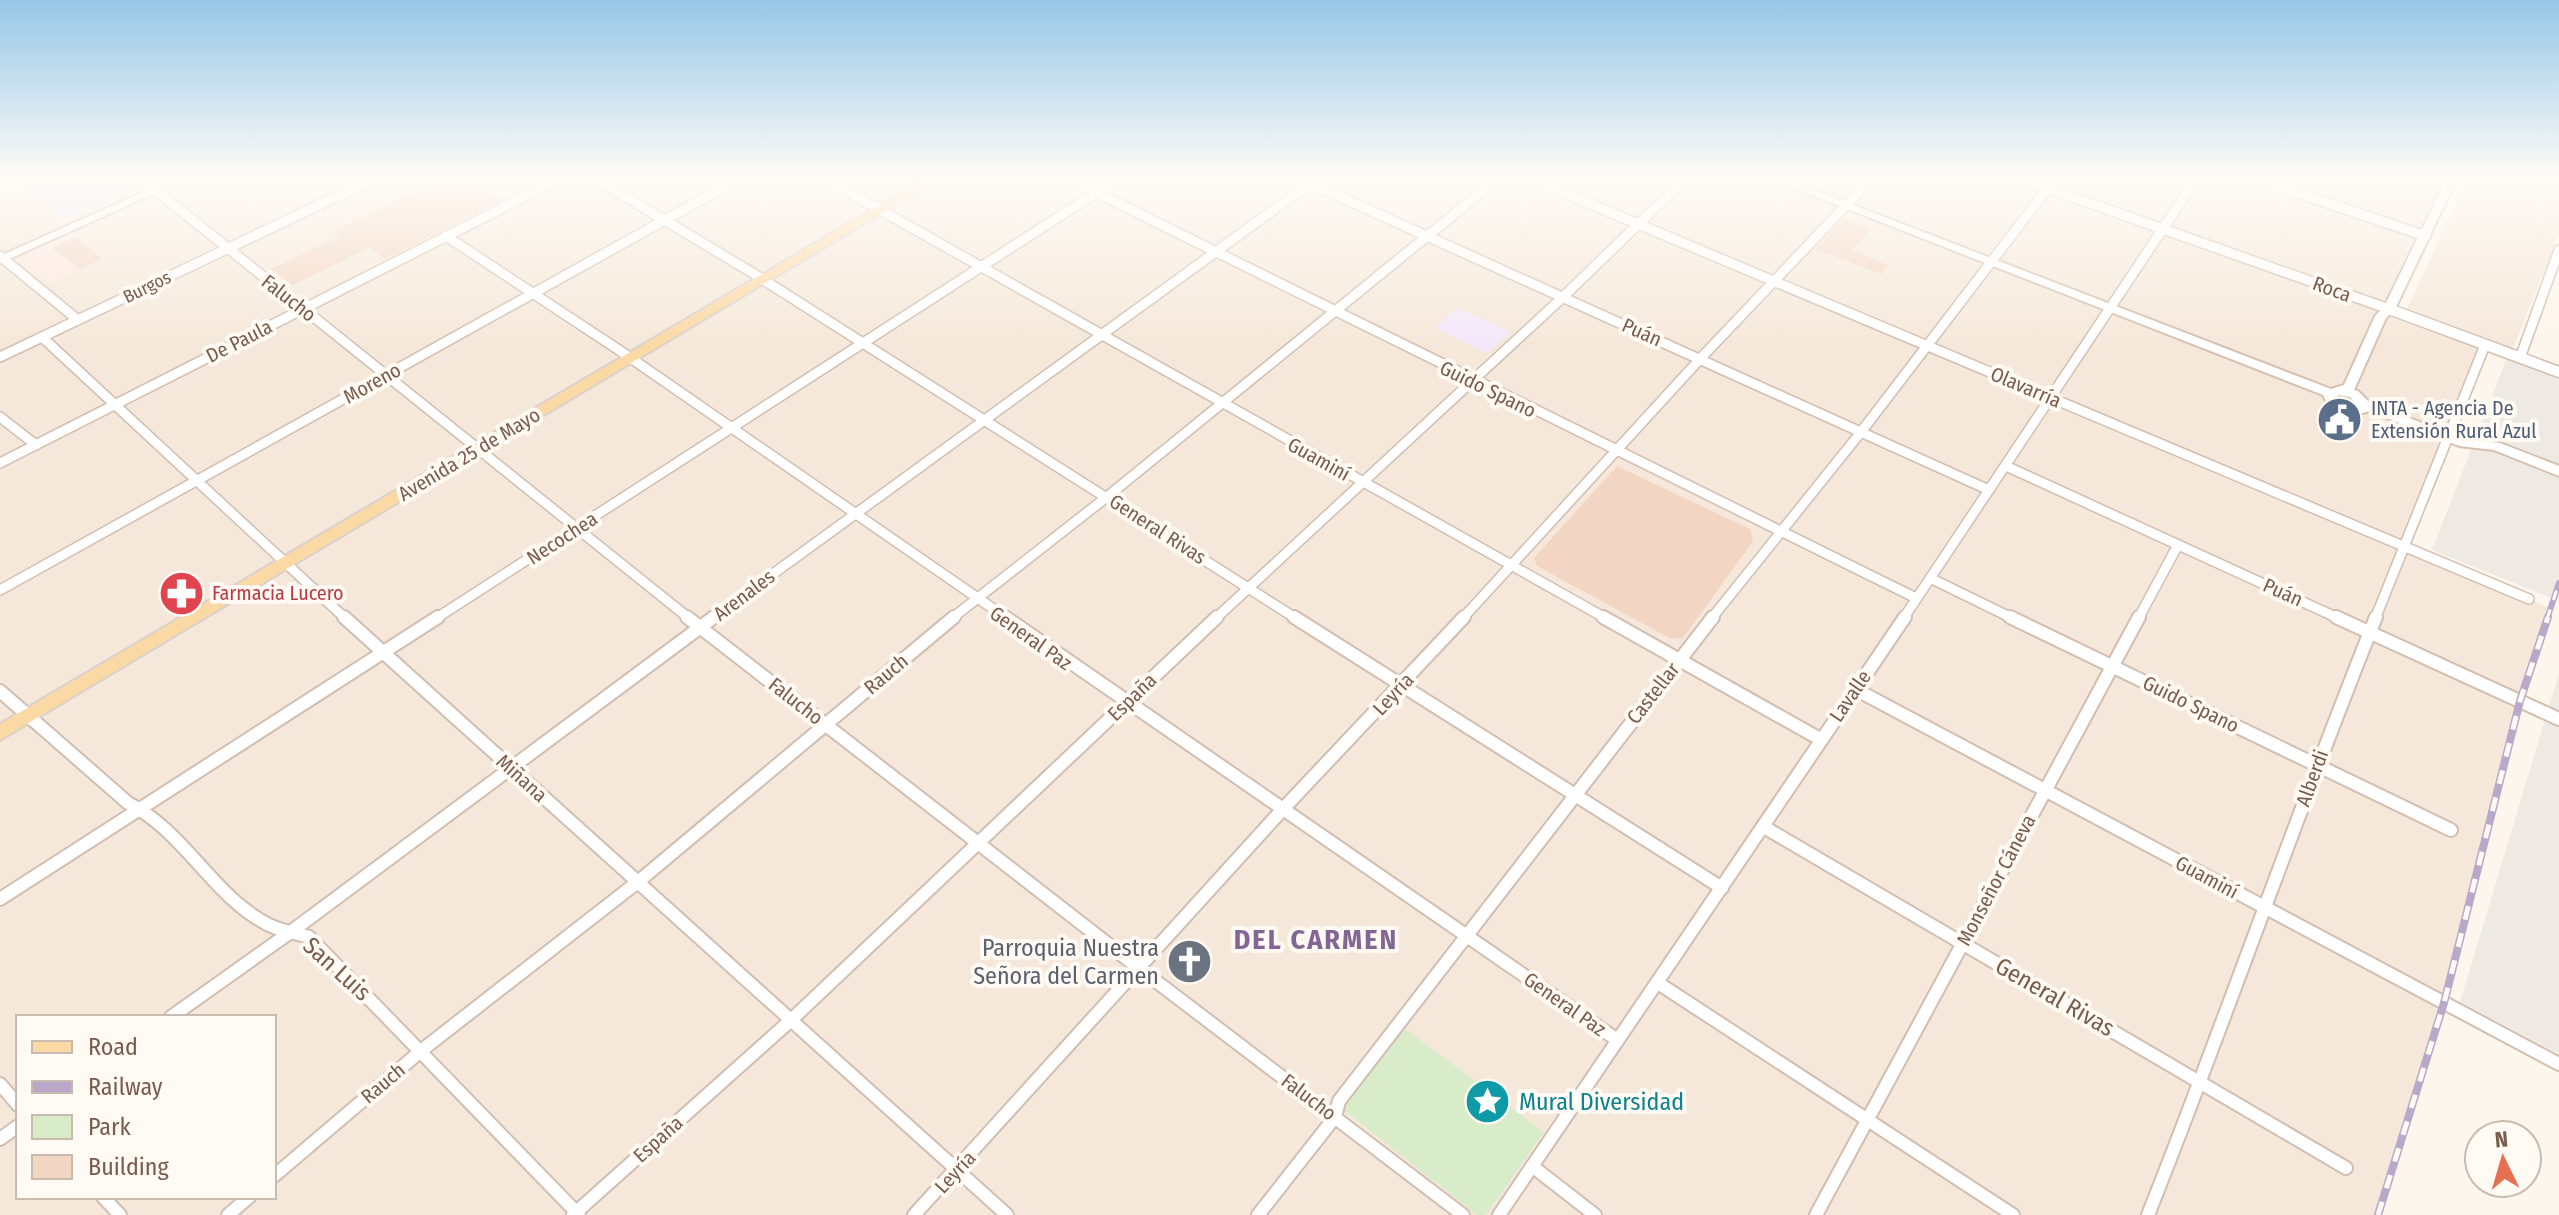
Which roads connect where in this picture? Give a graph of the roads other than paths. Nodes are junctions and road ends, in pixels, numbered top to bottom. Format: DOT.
graph roads {
  1 [pos="59,233"];
  2 [pos="206,233"];
  3 [pos="258,233"];
  4 [pos="453,233"];
  5 [pos="644,233"];
  6 [pos="684,233"];
  7 [pos="835,233"];
  8 [pos="920,233"];
  9 [pos="1035,233"];
  10 [pos="1174,233"];
  11 [pos="1242,233"];
  12 [pos="1422,233"];
  13 [pos="1430,233"];
  14 [pos="1629,233"];
  15 [pos="1656,233"];
  16 [pos="1822,233"];
  17 [pos="1912,233"];
  18 [pos="2015,233"];
  19 [pos="2159,233"];
  20 [pos="2175,233"];
  21 [pos="2416,233"];
  22 [pos="2427,233"];
  23 [pos="1427,235"];
  24 [pos="446,236"];
  25 [pos="2426,236"];
  26 [pos="225,249"];
  27 [pos="2559,250"];
  28 [pos="1214,253"];
  29 [pos="1,258"];
  30 [pos="1992,264"];
  31 [pos="981,267"];
  32 [pos="760,278"];
  33 [pos="1775,282"];
  34 [pos="534,293"];
  35 [pos="1563,297"];
  36 [pos="303,308"];
  37 [pos="2110,309"];
  38 [pos="2389,309"];
  39 [pos="1332,311"];
  40 [pos="78,320"];
  41 [pos="1100,336"];
  42 [pos="42,337"];
  43 [pos="863,343"];
  44 [pos="1929,345"];
  45 [pos="2485,345"];
  46 [pos="625,356"];
  47 [pos="0,357"];
  48 [pos="2520,358"];
  49 [pos="1700,359"];
  50 [pos="2559,372"];
  51 [pos="387,374"];
  52 [pos="1471,380"];
  53 [pos="2333,394"];
  54 [pos="2053,398"];
  55 [pos="1220,404"];
  56 [pos="2361,405"];
  57 [pos="114,406"];
  58 [pos="0,417"];
  59 [pos="986,419"];
  60 [pos="730,430"];
  61 [pos="1861,432"];
  62 [pos="2445,441"];
  63 [pos="36,445"];
  64 [pos="473,447"];
  65 [pos="1616,452"];
  66 [pos="0,463"];
  67 [pos="2006,466"];
  68 [pos="2559,471"];
  69 [pos="198,479"];
  70 [pos="1362,483"];
  71 [pos="1989,490"];
  72 [pos="1108,496"];
  73 [pos="852,514"];
  74 [pos="578,528"];
  75 [pos="1780,532"];
  76 [pos="2178,545"];
  77 [pos="2402,546"];
  78 [pos="282,561"];
  79 [pos="1509,566"];
  80 [pos="1930,578"];
  81 [pos="1248,588"];
  82 [pos="0,590"];
  83 [pos="1916,598"];
  84 [pos="975,599"];
  85 [pos="2529,599"];
  86 [pos="700,627"];
  87 [pos="2369,630"];
  88 [pos="384,654"];
  89 [pos="1679,659"];
  90 [pos="2112,666"];
  91 [pos="1401,686"];
  92 [pos="1855,689"];
  93 [pos="0,691"];
  94 [pos="1126,703"];
  95 [pos="24,713"];
  96 [pos="2559,719"];
  97 [pos="0,721"];
  98 [pos="827,724"];
  99 [pos="0,733"];
  100 [pos="1820,739"];
  101 [pos="2316,765"];
  102 [pos="510,768"];
  103 [pos="2044,790"];
  104 [pos="1575,793"];
  105 [pos="139,809"];
  106 [pos="1282,810"];
  107 [pos="1764,827"];
  108 [pos="2451,830"];
  109 [pos="978,845"];
  110 [pos="639,881"];
  111 [pos="1722,888"];
  112 [pos="0,899"];
  113 [pos="2265,907"];
  114 [pos="292,931"];
  115 [pos="1466,936"];
  116 [pos="1962,942"];
  117 [pos="1140,969"];
  118 [pos="1658,983"];
  119 [pos="174,1015"];
  120 [pos="790,1021"];
  121 [pos="1616,1039"];
  122 [pos="422,1050"];
  123 [pos="2559,1064"];
  124 [pos="2201,1082"];
  125 [pos="0,1084"];
  126 [pos="16,1103"];
  127 [pos="1335,1117"];
  128 [pos="1869,1122"];
  129 [pos="1532,1166"];
  130 [pos="2346,1168"];
  131 [pos="956,1171"];
  132 [pos="276,1174"];
  133 [pos="105,1199"];
  134 [pos="247,1199"];
  135 [pos="576,1214"];
  136 [pos="120,1215"];
  137 [pos="228,1215"];
  138 [pos="914,1215"];
  139 [pos="1007,1215"];
  140 [pos="1258,1215"];
  141 [pos="1463,1215"];
  142 [pos="1499,1215"];
  143 [pos="1595,1215"];
  144 [pos="1816,1215"];
  145 [pos="2013,1215"];
  146 [pos="2148,1215"];
  1 -- 29 [label="main road"];
  2 -- 26 [label="street, Falucho"];
  3 -- 26 [label="street, Burgos"];
  4 -- 24 [label="street, De Paula"];
  5 -- 34 [label="street, Moreno"];
  6 -- 32 [label="street, General Rivas"];
  7 -- 32 [label="main road, Avenida 25 de Mayo"];
  8 -- 31 [label="street, Guaminí"];
  9 -- 31 [label="street, Necochea"];
  10 -- 28 [label="street, Guido Spano"];
  11 -- 28 [label="street, Arenales"];
  12 -- 23 [label="street, Puán"];
  13 -- 23 [label="street, Rauch"];
  14 -- 35 [label="street, España"];
  15 -- 33 [label="street, Olavarría"];
  16 -- 33 [label="street, Leyría"];
  17 -- 30 [label="main road"];
  18 -- 30 [label="street, Castellar"];
  19 -- 37 [label="street, Lavalle"];
  20 -- 38 [label="street, Roca"];
  21 -- 25 [label="street"];
  22 -- 25 [label="main road"];
  23 -- 35 [label="street, Puán"];
  23 -- 39 [label="street, Rauch"];
  24 -- 34 [label="street, General Paz"];
  24 -- 36 [label="street, De Paula"];
  25 -- 38 [label="main road"];
  26 -- 36 [label="street, Falucho"];
  26 -- 40 [label="street, Burgos"];
  27 -- 48 [label="street"];
  28 -- 39 [label="street, Guido Spano"];
  28 -- 41 [label="street, Arenales"];
  29 -- 40 [label="street"];
  30 -- 37 [label="main road"];
  30 -- 44 [label="street, Castellar"];
  31 -- 41 [label="street, Guaminí"];
  31 -- 43 [label="street, Necochea"];
  32 -- 43 [label="street, General Rivas"];
  32 -- 46 [label="main road, Avenida 25 de Mayo"];
  33 -- 44 [label="street, Olavarría"];
  33 -- 49 [label="street, Leyría"];
  34 -- 46 [label="street, General Paz"];
  34 -- 51 [label="street, Moreno"];
  35 -- 49 [label="street, Puán"];
  35 -- 52 [label="street, España"];
  36 -- 51 [label="street, Falucho"];
  36 -- 57 [label="street, De Paula"];
  37 -- 53 [label="main road"];
  37 -- 54 [label="street, Lavalle"];
  38 -- 45 [label="street, Roca"];
  38 -- 53 [label="main road"];
  38 -- 56 [label="main road"];
  39 -- 52 [label="street, Guido Spano"];
  39 -- 55 [label="street, Rauch"];
  40 -- 42 [label="street, Burgos"];
  41 -- 55 [label="street, Guaminí"];
  41 -- 59 [label="street, Arenales"];
  42 -- 47 [label="street, Burgos"];
  42 -- 57 [label="street, Miñana"];
  43 -- 59 [label="street, General Rivas"];
  43 -- 60 [label="street, Necochea"];
  44 -- 54 [label="street, Olavarría"];
  44 -- 61 [label="street, Castellar"];
  45 -- 48 [label="street, Roca"];
  45 -- 62 [label="street, Alberdi"];
  46 -- 60 [label="street, General Paz"];
  46 -- 64 [label="main road, Avenida 25 de Mayo"];
  48 -- 50 [label="street, Roca"];
  49 -- 61 [label="street, Puán"];
  49 -- 65 [label="street, Leyría"];
  51 -- 64 [label="street, Falucho"];
  51 -- 69 [label="street, Moreno"];
  52 -- 65 [label="street, Guido Spano"];
  52 -- 70 [label="street, España"];
  53 -- 56 [label="main road"];
  53 -- 56 [label="main road"];
  54 -- 67 [label="street, Lavalle"];
  54 -- 77 [label="street, Olavarría"];
  55 -- 70 [label="street, Guaminí"];
  55 -- 72 [label="street, Rauch"];
  56 -- 62 [label="main road"];
  57 -- 63 [label="street, De Paula"];
  57 -- 69 [label="street, Miñana"];
  58 -- 63 [label="street"];
  59 -- 72 [label="street, General Rivas"];
  59 -- 73 [label="street, Arenales"];
  60 -- 73 [label="street, General Paz"];
  60 -- 74 [label="street, Necochea"];
  61 -- 71 [label="street, Puán"];
  61 -- 75 [label="street, Castellar"];
  62 -- 68 [label="main road"];
  62 -- 77 [label="street, Alberdi"];
  63 -- 66 [label="street, De Paula"];
  64 -- 74 [label="street, Falucho"];
  64 -- 78 [label="main road, Avenida 25 de Mayo"];
  65 -- 75 [label="street, Guido Spano"];
  65 -- 79 [label="street, Leyría"];
  67 -- 71 [label="street, Lavalle"];
  67 -- 76 [label="street, Puán"];
  69 -- 78 [label="street, Miñana"];
  69 -- 82 [label="street, Moreno"];
  70 -- 79 [label="street, Guaminí"];
  70 -- 81 [label="street, España"];
  71 -- 80 [label="street, Lavalle"];
  72 -- 81 [label="street, General Rivas"];
  72 -- 84 [label="street, Rauch"];
  73 -- 84 [label="street, General Paz"];
  73 -- 86 [label="street, Arenales"];
  74 -- 86 [label="street, Falucho"];
  74 -- 88 [label="street, Necochea"];
  75 -- 83 [label="street, Guido Spano"];
  75 -- 89 [label="street, Castellar"];
  76 -- 87 [label="street, Puán"];
  76 -- 90 [label="street, Monseñor Cáneva"];
  77 -- 85 [label="street, Olavarría"];
  77 -- 87 [label="street, Alberdi"];
  78 -- 88 [label="street, Miñana"];
  78 -- 95 [label="main road, Avenida 25 de Mayo"];
  79 -- 89 [label="street, Guaminí"];
  79 -- 91 [label="street, Leyría"];
  80 -- 83 [label="street, Lavalle"];
  80 -- 90 [label="street, Guido Spano"];
  81 -- 91 [label="street, General Rivas"];
  81 -- 94 [label="street, España"];
  83 -- 92 [label="street, Lavalle"];
  84 -- 94 [label="street, General Paz"];
  84 -- 98 [label="street, Rauch"];
  86 -- 98 [label="street, Falucho"];
  86 -- 102 [label="street, Arenales"];
  87 -- 96 [label="street, Puán"];
  87 -- 101 [label="street, Alberdi"];
  88 -- 102 [label="street, Miñana"];
  88 -- 105 [label="street, Necochea"];
  89 -- 100 [label="street, Guaminí"];
  89 -- 104 [label="street, Castellar"];
  90 -- 101 [label="street, Guido Spano"];
  90 -- 103 [label="street, Monseñor Cáneva"];
  91 -- 104 [label="street, General Rivas"];
  91 -- 106 [label="street, Leyría"];
  92 -- 100 [label="street, Lavalle"];
  92 -- 103 [label="street, Guaminí"];
  93 -- 95 [label="street, San Luis"];
  94 -- 106 [label="street, General Paz"];
  94 -- 109 [label="street, España"];
  95 -- 97 [label="main road, Avenida 25 de Mayo"];
  95 -- 99 [label="main road, Avenida 25 de Mayo"];
  95 -- 105 [label="street, San Luis"];
  98 -- 109 [label="street, Falucho"];
  98 -- 110 [label="street, Rauch"];
  100 -- 107 [label="street, Lavalle"];
  101 -- 108 [label="street, Guido Spano"];
  101 -- 113 [label="street, Alberdi"];
  102 -- 110 [label="street, Miñana"];
  102 -- 114 [label="street, Arenales"];
  103 -- 113 [label="street, Guaminí"];
  103 -- 116 [label="street, Monseñor Cáneva"];
  104 -- 111 [label="street, General Rivas"];
  104 -- 115 [label="street, Castellar"];
  105 -- 112 [label="street, Necochea"];
  105 -- 114 [label="street, San Luis"];
  106 -- 115 [label="street, General Paz"];
  106 -- 117 [label="street, Leyría"];
  107 -- 111 [label="street, Lavalle"];
  107 -- 116 [label="street, General Rivas"];
  109 -- 117 [label="street, Falucho"];
  109 -- 120 [label="street, España"];
  110 -- 120 [label="street, Miñana"];
  110 -- 122 [label="street, Rauch"];
  111 -- 118 [label="street, Lavalle"];
  113 -- 123 [label="street, Guaminí"];
  113 -- 124 [label="street, Alberdi"];
  114 -- 119 [label="street, Arenales"];
  114 -- 122 [label="street, San Luis"];
  115 -- 121 [label="street, General Paz"];
  115 -- 127 [label="street, Castellar"];
  116 -- 124 [label="street, General Rivas"];
  116 -- 128 [label="street, Monseñor Cáneva"];
  117 -- 127 [label="street, Falucho"];
  117 -- 131 [label="street, Leyría"];
  118 -- 121 [label="street, Lavalle"];
  118 -- 128 [label="street"];
  120 -- 131 [label="street, Miñana"];
  120 -- 135 [label="street, España"];
  121 -- 129 [label="street, Lavalle"];
  122 -- 132 [label="street, Rauch"];
  122 -- 135 [label="street, San Luis"];
  124 -- 130 [label="street, General Rivas"];
  124 -- 146 [label="street, Alberdi"];
  125 -- 126 [label="street"];
  127 -- 140 [label="street, Castellar"];
  127 -- 141 [label="street, Falucho"];
  128 -- 144 [label="street, Monseñor Cáneva"];
  128 -- 145 [label="street"];
  129 -- 142 [label="street, Lavalle"];
  129 -- 143 [label="street"];
  131 -- 138 [label="street, Leyría"];
  131 -- 139 [label="street, Miñana"];
  133 -- 136 [label="street"];
  134 -- 137 [label="street"];
}
